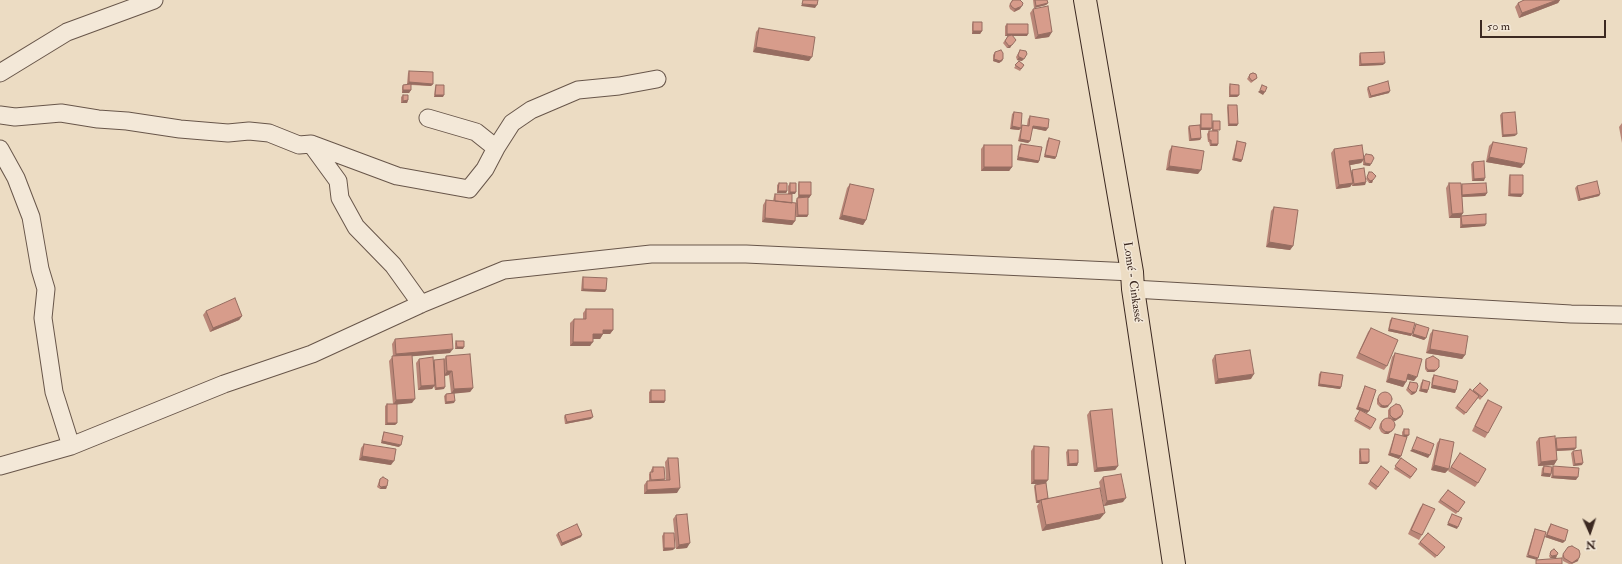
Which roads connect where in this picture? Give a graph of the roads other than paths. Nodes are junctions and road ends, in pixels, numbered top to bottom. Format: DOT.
graph roads {
  1 [pos="154,0"];
  2 [pos="1085,0"];
  3 [pos="0,73"];
  4 [pos="657,79"];
  5 [pos="0,115"];
  6 [pos="428,118"];
  7 [pos="311,144"];
  8 [pos="496,148"];
  9 [pos="0,149"];
  10 [pos="1132,280"];
  11 [pos="421,304"];
  12 [pos="1622,315"];
  13 [pos="71,446"];
  14 [pos="0,466"];
  15 [pos="1174,564"];
  1 -- 3 [label="street"];
  2 -- 10 [label="highway, Lomé - Cinkassé"];
  4 -- 8 [label="street"];
  5 -- 7 [label="street"];
  6 -- 8 [label="street"];
  7 -- 8 [label="street"];
  7 -- 11 [label="street"];
  9 -- 13 [label="street"];
  10 -- 11 [label="street"];
  10 -- 12 [label="street"];
  10 -- 15 [label="highway, Lomé - Cinkassé"];
  11 -- 13 [label="street"];
  13 -- 14 [label="street"];
}
